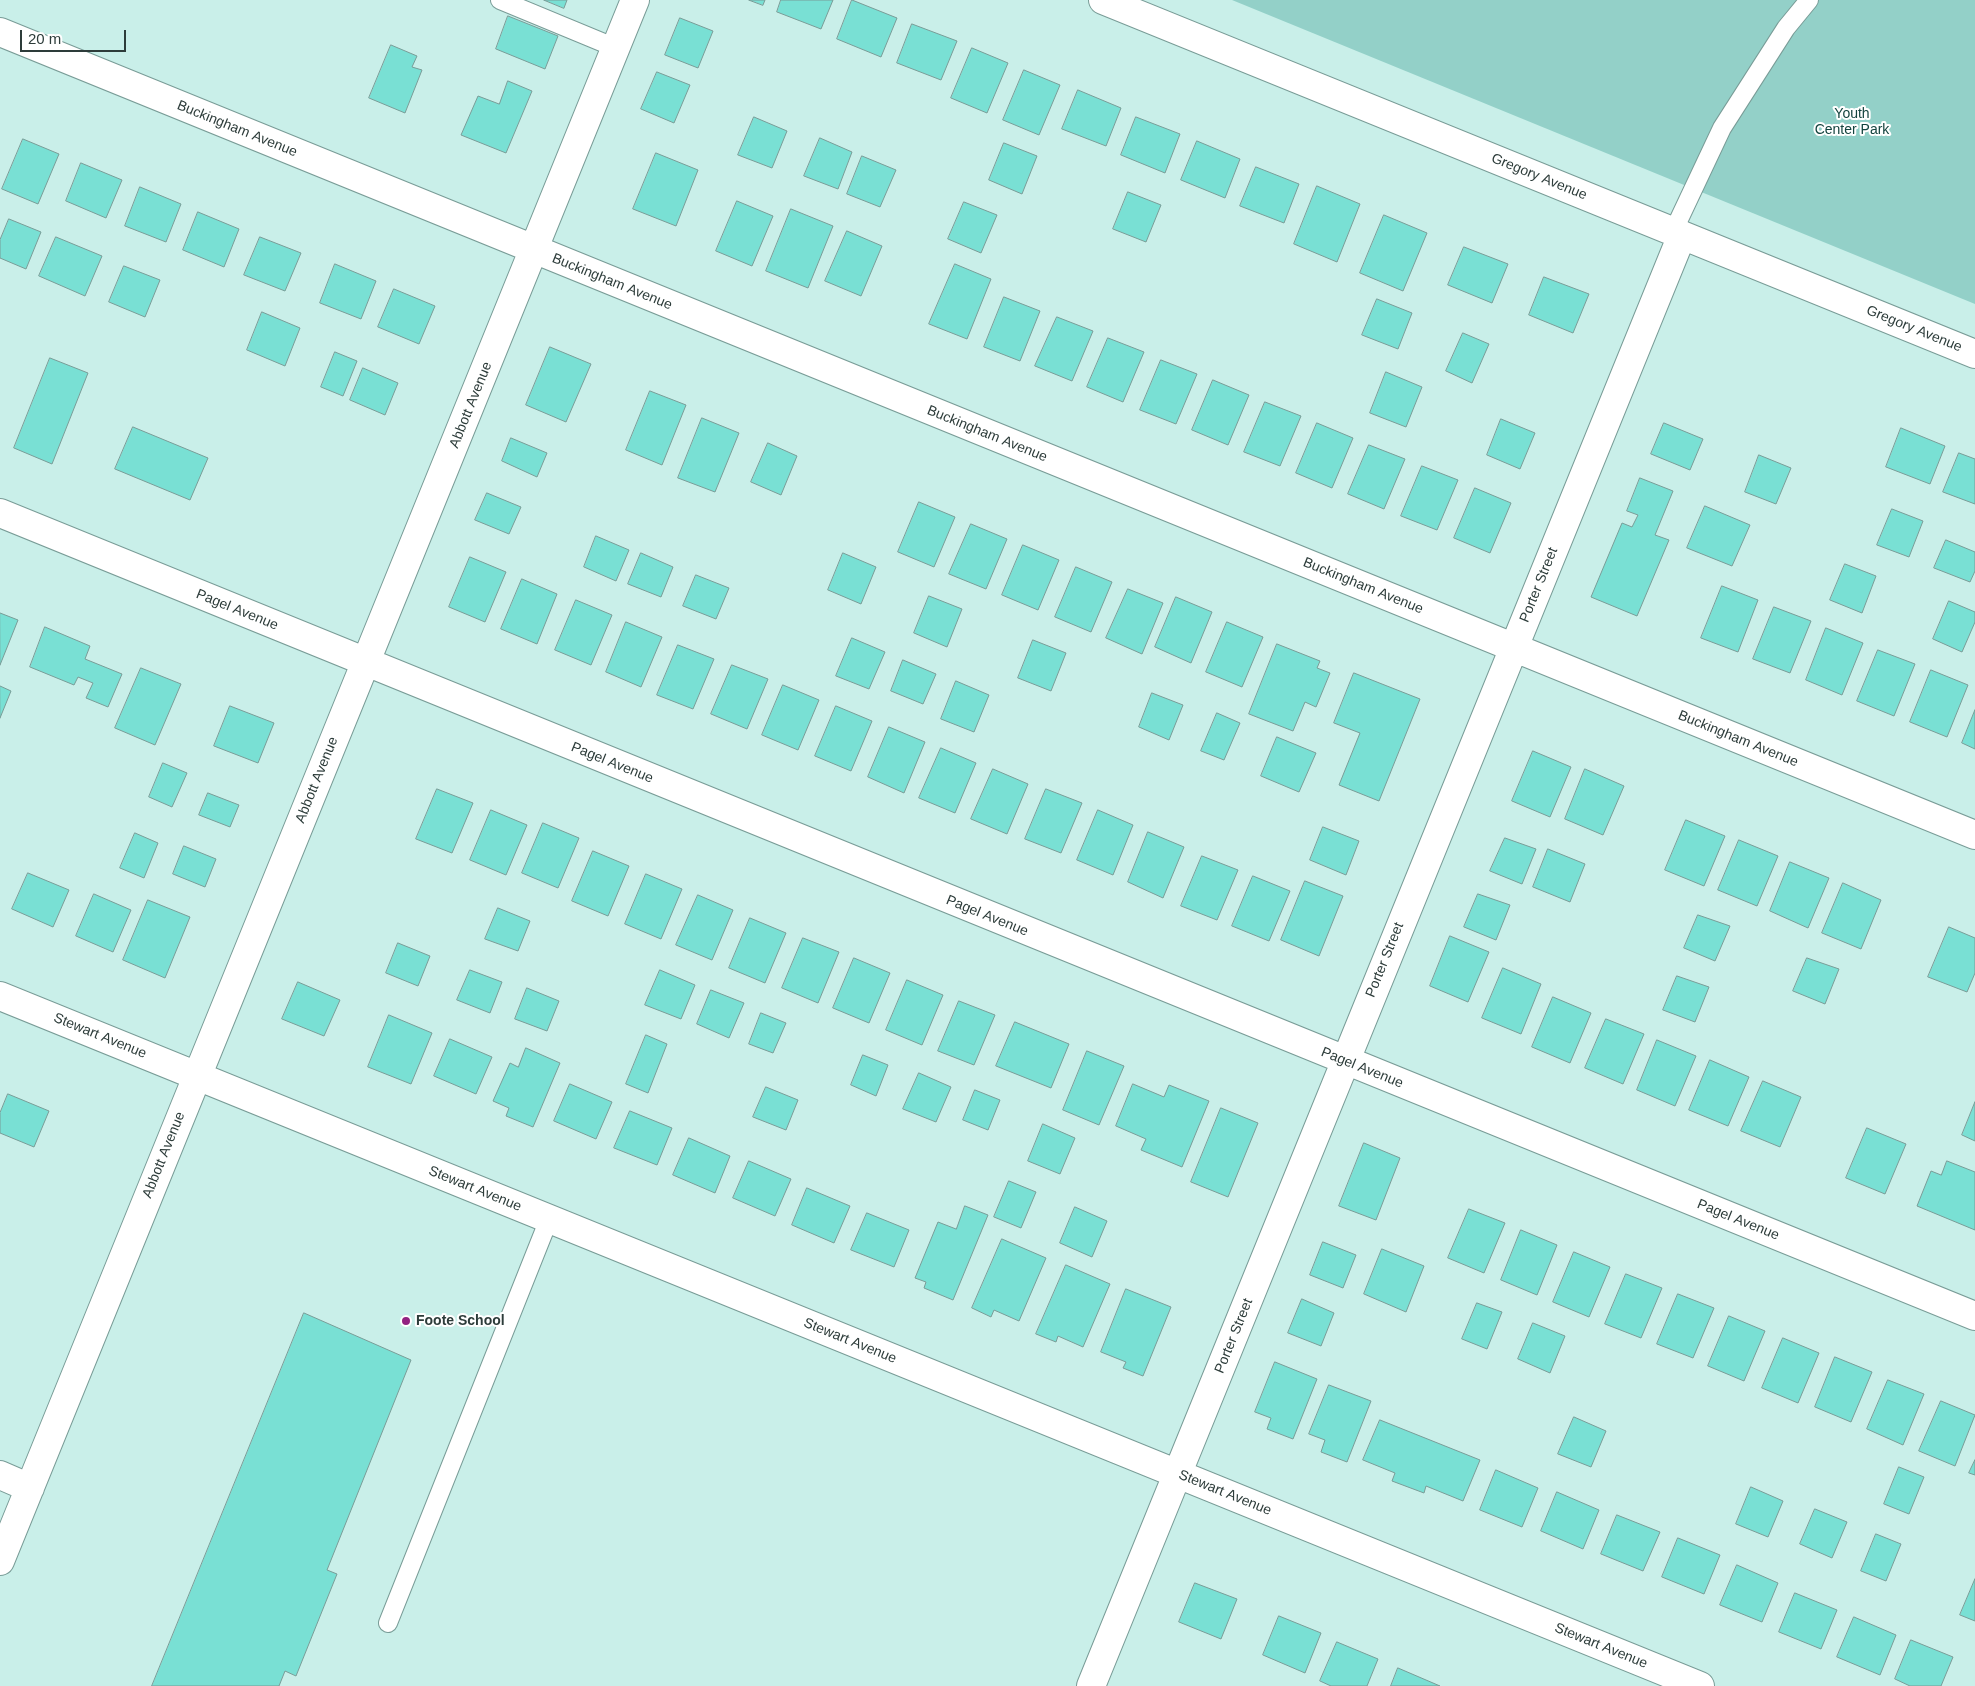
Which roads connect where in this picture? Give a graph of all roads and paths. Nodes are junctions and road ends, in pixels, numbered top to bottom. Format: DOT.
graph roads {
  1 [pos="500,0"];
  2 [pos="635,0"];
  3 [pos="1103,0"];
  4 [pos="1810,0"];
  5 [pos="0,32"];
  6 [pos="616,48"];
  7 [pos="1678,234"];
  8 [pos="534,250"];
  9 [pos="1975,354"];
  10 [pos="0,513"];
  11 [pos="1513,648"];
  12 [pos="365,663"];
  13 [pos="1975,835"];
  14 [pos="0,996"];
  15 [pos="1344,1061"];
  16 [pos="197,1076"];
  17 [pos="549,1219"];
  18 [pos="1975,1316"];
  19 [pos="1178,1474"];
  20 [pos="0,1475"];
  21 [pos="30,1488"];
  22 [pos="0,1561"];
  23 [pos="388,1623"];
  24 [pos="1091,1686"];
  25 [pos="1700,1686"];
  1 -- 6 [label="lane"];
  2 -- 6 [label="street, Abbott Avenue"];
  3 -- 7 [label="street, Gregory Avenue"];
  4 -- 7 [label="lane"];
  5 -- 8 [label="street, Buckingham Avenue"];
  6 -- 8 [label="street, Abbott Avenue"];
  7 -- 9 [label="street, Gregory Avenue"];
  7 -- 11 [label="street, Porter Street"];
  8 -- 11 [label="street, Buckingham Avenue"];
  8 -- 12 [label="street, Abbott Avenue"];
  10 -- 12 [label="street, Pagel Avenue"];
  11 -- 13 [label="street, Buckingham Avenue"];
  11 -- 15 [label="street, Porter Street"];
  12 -- 15 [label="street, Pagel Avenue"];
  12 -- 16 [label="street, Abbott Avenue"];
  14 -- 16 [label="street, Stewart Avenue"];
  15 -- 18 [label="street, Pagel Avenue"];
  15 -- 19 [label="street, Porter Street"];
  16 -- 17 [label="street, Stewart Avenue"];
  16 -- 21 [label="street, Abbott Avenue"];
  17 -- 19 [label="street, Stewart Avenue"];
  17 -- 23 [label="lane"];
  19 -- 24 [label="street, Porter Street"];
  19 -- 25 [label="street, Stewart Avenue"];
  20 -- 21 [label="street"];
  21 -- 22 [label="street, Abbott Avenue"];
}
